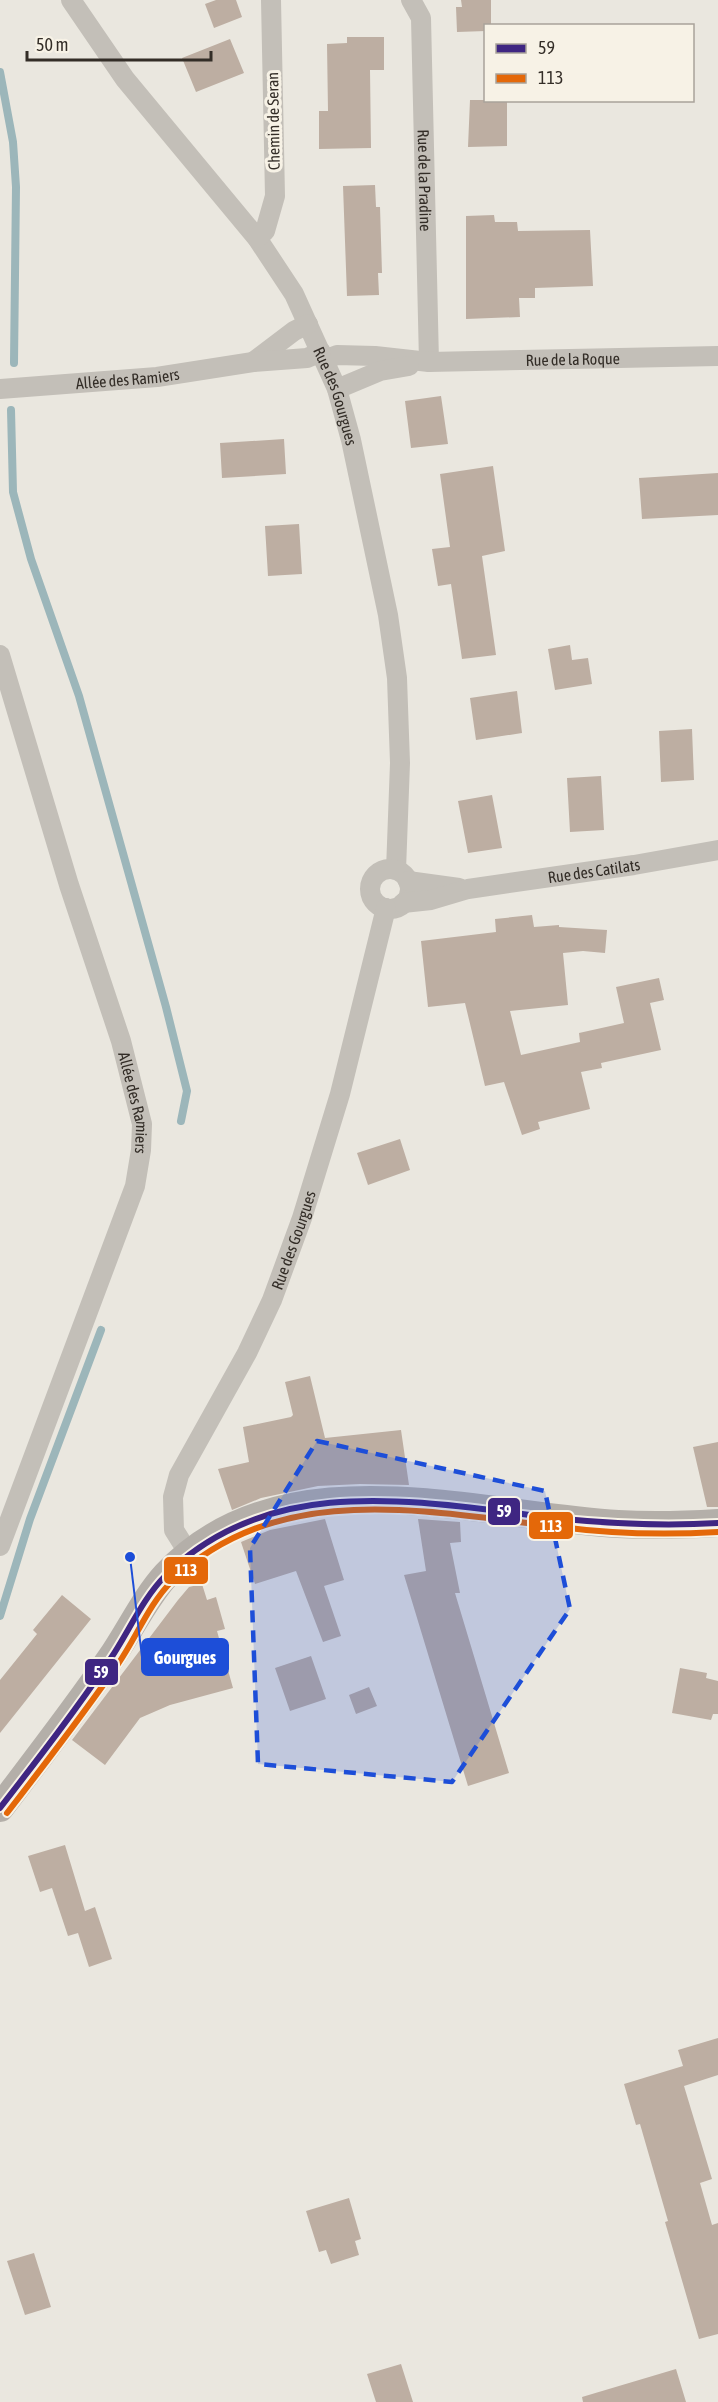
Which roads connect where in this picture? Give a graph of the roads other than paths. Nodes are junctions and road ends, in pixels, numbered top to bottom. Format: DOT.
graph roads {
  1 [pos="71,0"];
  2 [pos="271,0"];
  3 [pos="411,0"];
  4 [pos="257,238"];
  5 [pos="308,324"];
  6 [pos="323,356"];
  7 [pos="718,356"];
  8 [pos="253,362"];
  9 [pos="429,362"];
  10 [pos="0,389"];
  11 [pos="337,389"];
  12 [pos="0,655"];
  13 [pos="718,850"];
  14 [pos="402,875"];
  15 [pos="468,889"];
  16 [pos="395,906"];
  17 [pos="718,1523"];
  18 [pos="0,1546"];
  19 [pos="189,1554"];
  20 [pos="0,1808"];
  1 -- 4 [label="street, Rue des Gourgues"];
  2 -- 4 [label="street, Chemin de Seran"];
  3 -- 9 [label="street, Rue de la Pradine"];
  4 -- 5 [label="street, Rue des Gourgues"];
  5 -- 6 [label="street, Rue des Gourgues"];
  5 -- 8 [label="street, Allée des Ramiers"];
  6 -- 8 [label="street, Allée des Ramiers"];
  6 -- 9 [label="street, Rue de la Roque"];
  6 -- 11 [label="street, Rue des Gourgues"];
  7 -- 9 [label="street, Rue de la Roque"];
  8 -- 10 [label="street, Allée des Ramiers"];
  9 -- 11 [label="street, Rue de la Roque"];
  11 -- 14 [label="street, Rue des Gourgues"];
  12 -- 18 [label="street, Allée des Ramiers"];
  13 -- 15 [label="street, Rue des Catilats"];
  14 -- 15 [label="street, Rue des Catilats"];
  14 -- 16 [label="street, Rue des Gourgues"];
  14 -- 16 [label="street"];
  15 -- 16 [label="street, Rue des Catilats"];
  16 -- 19 [label="street, Rue des Gourgues"];
  17 -- 19 [label="main road"];
  19 -- 20 [label="main road"];
}
